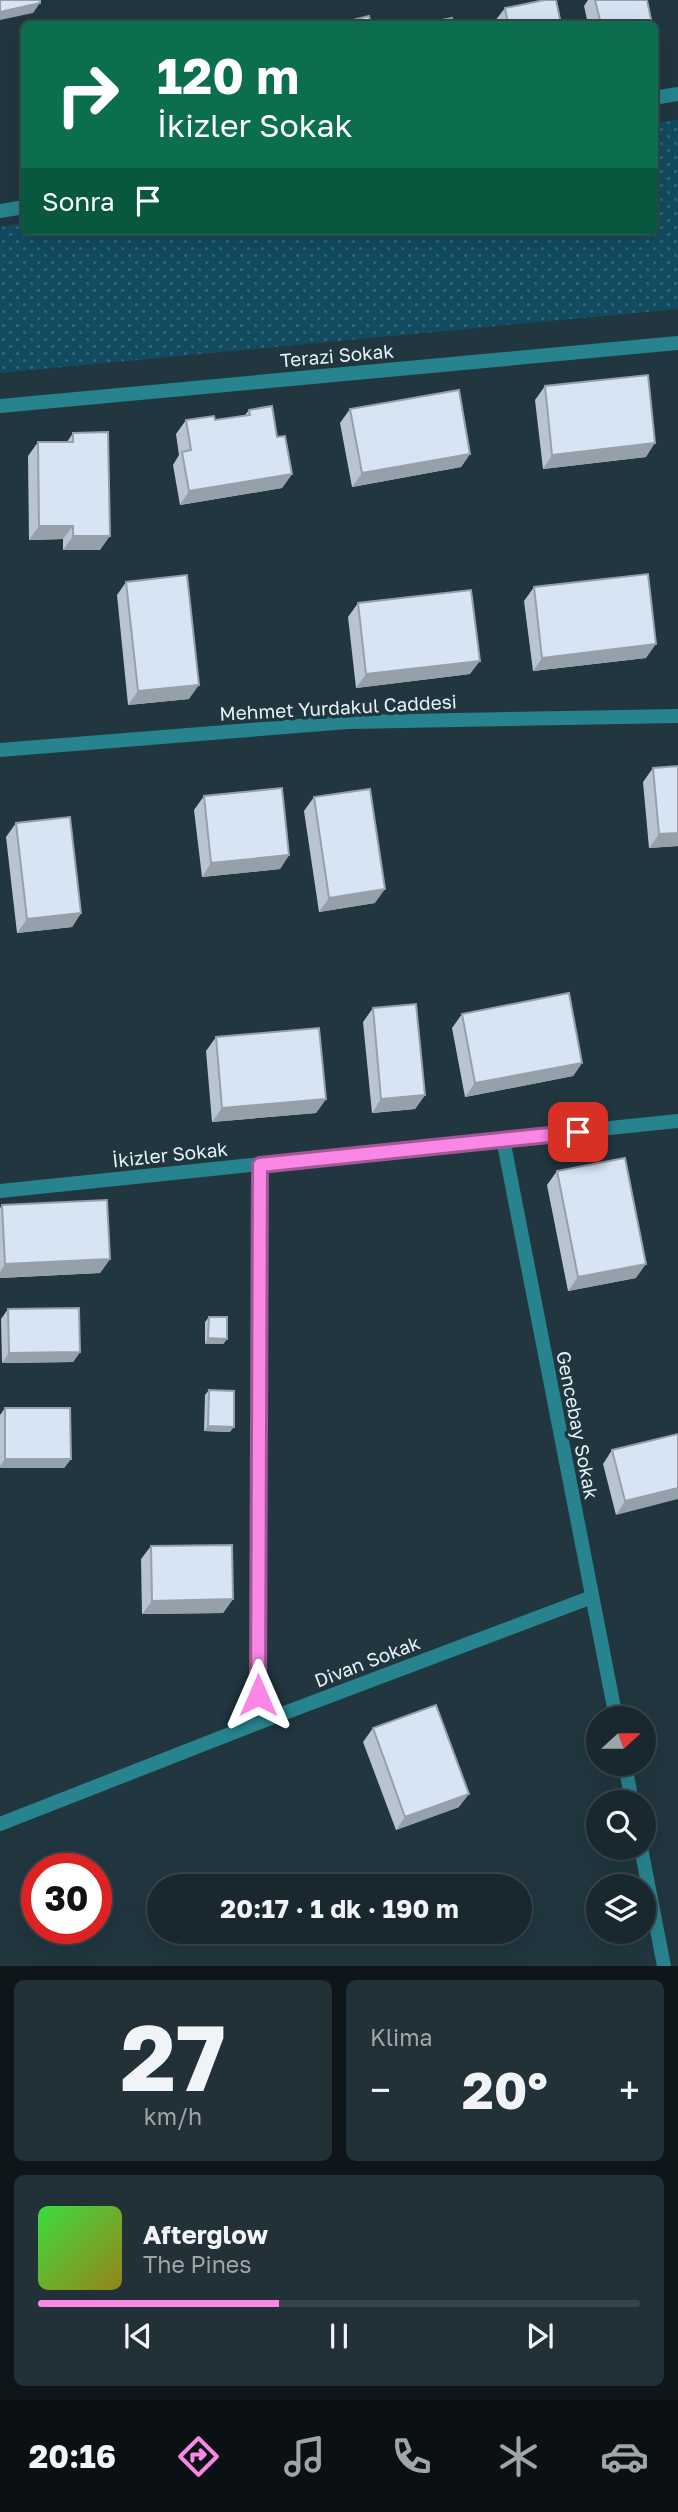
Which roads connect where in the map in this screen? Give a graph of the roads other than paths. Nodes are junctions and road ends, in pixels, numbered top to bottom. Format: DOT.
graph roads {
  1 [pos="678,94"];
  2 [pos="658,97"];
  3 [pos="21,208"];
  4 [pos="0,211"];
  5 [pos="678,343"];
  6 [pos="0,406"];
  7 [pos="678,716"];
  8 [pos="0,750"];
  9 [pos="678,1121"];
  10 [pos="502,1139"];
  11 [pos="260,1165"];
  12 [pos="0,1191"];
  13 [pos="592,1597"];
  14 [pos="614,1706"];
  15 [pos="258,1723"];
  16 [pos="0,1824"];
  17 [pos="643,1860"];
  18 [pos="664,1966"];
  1 -- 2 [label="street"];
  3 -- 4 [label="street"];
  5 -- 6 [label="street, Terazi Sokak"];
  7 -- 8 [label="street, Mehmet Yurdakul Caddesi"];
  9 -- 10 [label="street, İkizler Sokak"];
  10 -- 11 [label="street, İkizler Sokak"];
  10 -- 13 [label="street, Gencebay Sokak"];
  11 -- 12 [label="street, İkizler Sokak"];
  11 -- 15 [label="street"];
  13 -- 14 [label="street, Gencebay Sokak"];
  13 -- 15 [label="street, Divan Sokak"];
  15 -- 16 [label="street, Divan Sokak"];
  17 -- 18 [label="street"];
}
